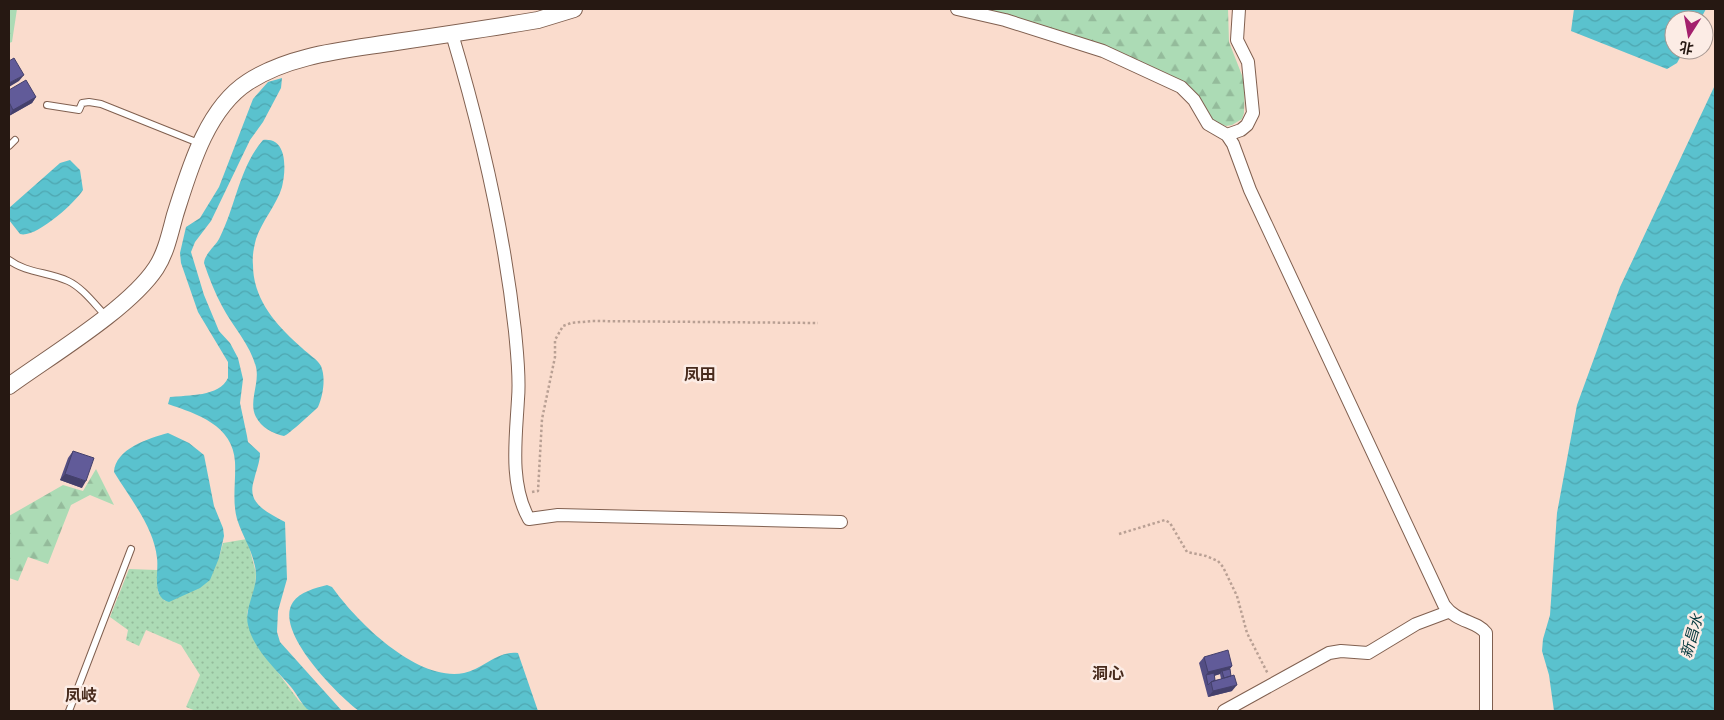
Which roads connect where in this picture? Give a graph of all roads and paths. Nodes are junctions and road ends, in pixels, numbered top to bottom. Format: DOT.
graph roads {
  1 [pos="574,9"];
  2 [pos="957,9"];
  3 [pos="1239,9"];
  4 [pos="452,34"];
  5 [pos="47,106"];
  6 [pos="1227,135"];
  7 [pos="15,140"];
  8 [pos="202,144"];
  9 [pos="9,146"];
  10 [pos="9,260"];
  11 [pos="106,316"];
  12 [pos="818,323"];
  13 [pos="9,386"];
  14 [pos="521,493"];
  15 [pos="841,522"];
  16 [pos="1119,534"];
  17 [pos="131,549"];
  18 [pos="1448,612"];
  19 [pos="1274,684"];
  20 [pos="69,711"];
  21 [pos="1224,711"];
  22 [pos="1486,711"];
  1 -- 4 [label="street"];
  2 -- 6 [label="street"];
  3 -- 6 [label="street"];
  4 -- 8 [label="street"];
  4 -- 14 [label="street"];
  5 -- 8 [label="lane"];
  6 -- 18 [label="street"];
  7 -- 9 [label="lane"];
  8 -- 11 [label="street"];
  10 -- 11 [label="lane"];
  11 -- 13 [label="street"];
  12 -- 14 [label="path"];
  14 -- 15 [label="street"];
  16 -- 19 [label="path"];
  17 -- 20 [label="lane"];
  18 -- 19 [label="street"];
  18 -- 22 [label="street"];
  19 -- 21 [label="street"];
}
